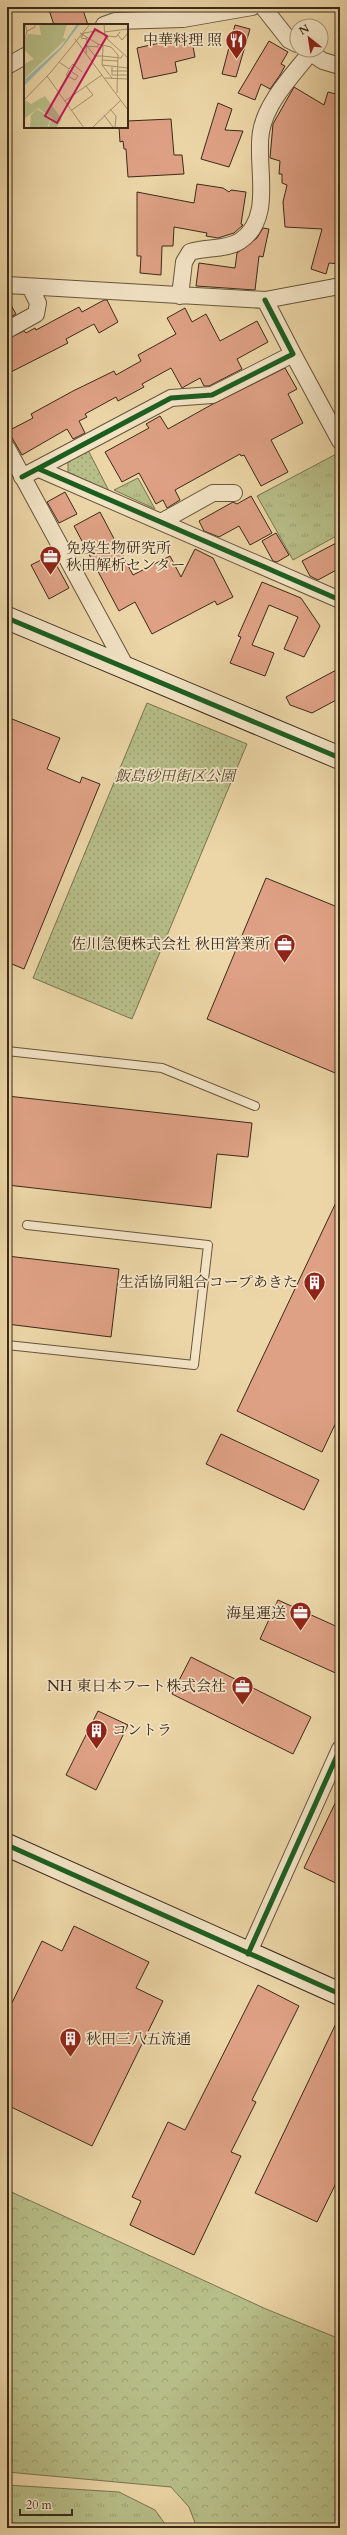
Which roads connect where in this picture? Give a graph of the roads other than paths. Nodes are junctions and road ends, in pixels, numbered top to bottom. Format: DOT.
graph roads {
  1 [pos="252,7"];
  2 [pos="264,7"];
  3 [pos="107,24"];
  4 [pos="289,39"];
  5 [pos="24,57"];
  6 [pos="299,58"];
  7 [pos="319,58"];
  8 [pos="7,66"];
  9 [pos="340,66"];
  10 [pos="7,285"];
  11 [pos="340,286"];
  12 [pos="30,287"];
  13 [pos="180,296"];
  14 [pos="265,300"];
  15 [pos="7,330"];
  16 [pos="293,354"];
  17 [pos="340,442"];
  18 [pos="7,448"];
  19 [pos="39,469"];
  20 [pos="22,477"];
  21 [pos="234,493"];
  22 [pos="161,522"];
  23 [pos="340,600"];
  24 [pos="7,618"];
  25 [pos="126,667"];
  26 [pos="340,758"];
  27 [pos="7,1051"];
  28 [pos="255,1106"];
  29 [pos="27,1225"];
  30 [pos="7,1345"];
  31 [pos="340,1749"];
  32 [pos="7,1845"];
  33 [pos="248,1954"];
  34 [pos="340,1994"];
  1 -- 3 [label="street"];
  2 -- 4 [label="street"];
  5 -- 8 [label="street"];
  6 -- 13 [label="street"];
  7 -- 9 [label="street"];
  10 -- 12 [label="street"];
  11 -- 14 [label="street"];
  12 -- 13 [label="street"];
  12 -- 15 [label="street"];
  13 -- 14 [label="street"];
  14 -- 16 [label="street"];
  16 -- 17 [label="street"];
  16 -- 19 [label="street"];
  18 -- 20 [label="street"];
  19 -- 20 [label="street"];
  19 -- 22 [label="street"];
  20 -- 25 [label="street"];
  21 -- 22 [label="street"];
  22 -- 23 [label="street"];
  24 -- 25 [label="street"];
  25 -- 26 [label="street"];
  27 -- 28 [label="lane"];
  29 -- 30 [label="lane"];
  31 -- 33 [label="street"];
  32 -- 33 [label="street"];
  33 -- 34 [label="street"];
}
